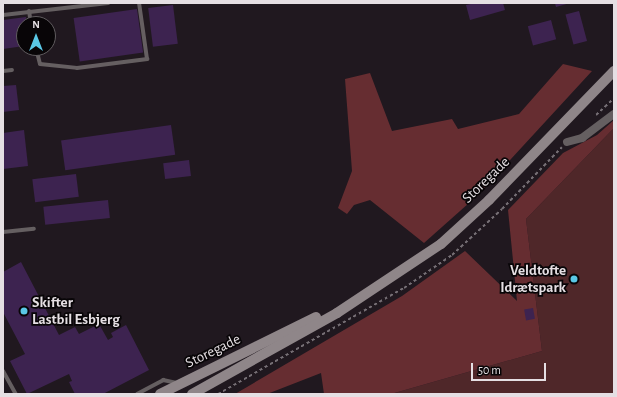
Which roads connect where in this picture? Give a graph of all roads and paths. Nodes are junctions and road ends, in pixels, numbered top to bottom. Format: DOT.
graph roads {
  1 [pos="108,3"];
  2 [pos="139,3"];
  3 [pos="29,11"];
  4 [pos="3,15"];
  5 [pos="30,16"];
  6 [pos="38,56"];
  7 [pos="12,70"];
  8 [pos="3,71"];
  9 [pos="614,71"];
  10 [pos="614,114"];
  11 [pos="567,142"];
  12 [pos="34,229"];
  13 [pos="3,232"];
  14 [pos="365,294"];
  15 [pos="3,371"];
  16 [pos="180,384"];
  17 [pos="16,394"];
  18 [pos="137,394"];
  19 [pos="160,394"];
  20 [pos="192,394"];
  1 -- 3 [label="lane"];
  2 -- 6 [label="lane"];
  3 -- 4 [label="lane"];
  3 -- 5 [label="lane"];
  7 -- 8 [label="lane"];
  9 -- 14 [label="main road, Storegade"];
  10 -- 11 [label="street"];
  12 -- 13 [label="lane"];
  14 -- 16 [label="main road, Storegade"];
  14 -- 20 [label="main road, Storegade"];
  15 -- 17 [label="lane"];
  16 -- 18 [label="lane"];
  16 -- 19 [label="main road, Storegade"];
}
